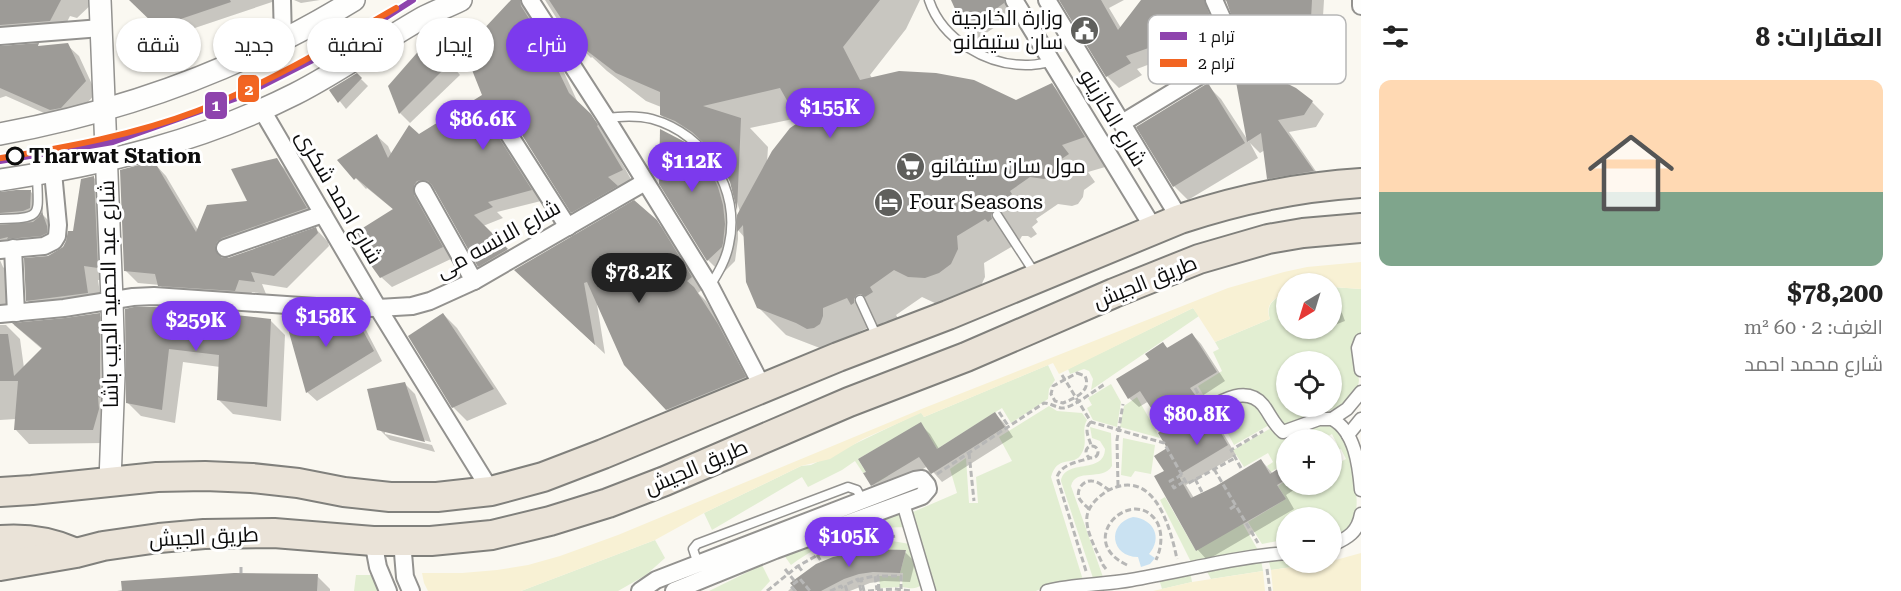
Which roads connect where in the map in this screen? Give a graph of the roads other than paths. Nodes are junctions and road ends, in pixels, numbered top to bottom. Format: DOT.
graph roads {
  1 [pos="100,0"];
  2 [pos="282,0"];
  3 [pos="354,0"];
  4 [pos="461,0"];
  5 [pos="530,0"];
  6 [pos="929,0"];
  7 [pos="1014,0"];
  8 [pos="1047,0"];
  9 [pos="1214,0"];
  10 [pos="1361,0"];
  11 [pos="1361,6"];
  12 [pos="1221,15"];
  13 [pos="282,18"];
  14 [pos="101,28"];
  15 [pos="295,33"];
  16 [pos="0,36"];
  17 [pos="1052,62"];
  18 [pos="213,72"];
  19 [pos="1186,84"];
  20 [pos="103,110"];
  21 [pos="262,110"];
  22 [pos="606,118"];
  23 [pos="1122,123"];
  24 [pos="508,133"];
  25 [pos="0,134"];
  26 [pos="106,161"];
  27 [pos="45,173"];
  28 [pos="0,180"];
  29 [pos="645,182"];
  30 [pos="1361,183"];
  31 [pos="423,190"];
  32 [pos="323,214"];
  33 [pos="998,215"];
  34 [pos="0,219"];
  35 [pos="1180,219"];
  36 [pos="568,226"];
  37 [pos="1361,228"];
  38 [pos="1154,229"];
  39 [pos="225,248"];
  40 [pos="7,249"];
  41 [pos="1038,278"];
  42 [pos="474,281"];
  43 [pos="710,286"];
  44 [pos="112,300"];
  45 [pos="860,300"];
  46 [pos="378,308"];
  47 [pos="8,314"];
  48 [pos="1361,340"];
  49 [pos="879,341"];
  50 [pos="1361,370"];
  51 [pos="763,388"];
  52 [pos="1361,392"];
  53 [pos="1195,416"];
  54 [pos="1332,418"];
  55 [pos="1361,419"];
  56 [pos="1348,435"];
  57 [pos="110,481"];
  58 [pos="32,490"];
  59 [pos="1361,490"];
  60 [pos="491,491"];
  61 [pos="0,492"];
  62 [pos="903,503"];
  63 [pos="0,504"];
  64 [pos="1361,514"];
  65 [pos="0,540"];
  66 [pos="372,541"];
  67 [pos="402,541"];
  68 [pos="1342,541"];
  69 [pos="76,553"];
  70 [pos="1276,554"];
  71 [pos="0,566"];
  72 [pos="388,591"];
  73 [pos="411,591"];
  74 [pos="640,591"];
  75 [pos="674,591"];
  76 [pos="929,591"];
  77 [pos="1047,591"];
  1 -- 14 [label="street, شارع عبد الحميد الديب باشا"];
  2 -- 13 [label="street"];
  3 -- 15 [label="street"];
  4 -- 21 [label="street"];
  5 -- 22 [label="street"];
  6 -- 17 [label="lane"];
  7 -- 17 [label="street, شارع الكازينو"];
  8 -- 23 [label="street, شارع الكازينو"];
  9 -- 12 [label="street"];
  10 -- 11 [label="street"];
  14 -- 16 [label="street"];
  14 -- 20 [label="street, شارع عبد الحميد الديب باشا"];
  17 -- 38 [label="street, شارع الكازينو"];
  18 -- 20 [label="street"];
  19 -- 23 [label="street"];
  20 -- 25 [label="street"];
  20 -- 26 [label="street, شارع عبد الحميد الديب باشا"];
  21 -- 26 [label="street"];
  21 -- 32 [label="street, شارع احمد شكرى"];
  22 -- 29 [label="street"];
  22 -- 43 [label="lane"];
  23 -- 35 [label="street, شارع الكازينو"];
  24 -- 36 [label="street"];
  26 -- 27 [label="street"];
  26 -- 44 [label="street, شارع عبد الحميد الديب باشا"];
  27 -- 28 [label="street"];
  27 -- 34 [label="lane"];
  27 -- 40 [label="street"];
  29 -- 36 [label="street, شارع الانسه مى"];
  29 -- 43 [label="street"];
  30 -- 35 [label="highway"];
  31 -- 42 [label="street"];
  32 -- 39 [label="street"];
  32 -- 46 [label="street, شارع احمد شكرى"];
  33 -- 41 [label="lane"];
  35 -- 38 [label="highway"];
  36 -- 42 [label="street, شارع الانسه مى"];
  37 -- 67 [label="highway, طريق الجيش"];
  38 -- 41 [label="highway"];
  40 -- 47 [label="street"];
  41 -- 49 [label="highway"];
  42 -- 46 [label="street, شارع الانسه مى"];
  43 -- 51 [label="street"];
  44 -- 46 [label="street, شارع الانسه مى"];
  44 -- 47 [label="street, شارع الانسه مى"];
  44 -- 57 [label="street, شارع عبد الحميد الديب باشا"];
  45 -- 49 [label="lane"];
  46 -- 60 [label="street, شارع احمد شكرى"];
  48 -- 50 [label="street"];
  49 -- 51 [label="highway"];
  51 -- 60 [label="highway"];
  52 -- 54 [label="street"];
  53 -- 54 [label="street"];
  54 -- 56 [label="street"];
  55 -- 56 [label="street"];
  56 -- 59 [label="street"];
  57 -- 58 [label="highway"];
  57 -- 60 [label="highway"];
  58 -- 61 [label="highway"];
  58 -- 63 [label="highway"];
  62 -- 74 [label="street"];
  62 -- 75 [label="street"];
  62 -- 76 [label="street"];
  64 -- 68 [label="street"];
  65 -- 69 [label="highway"];
  66 -- 67 [label="highway, طريق الجيش"];
  66 -- 69 [label="highway, طريق الجيش"];
  66 -- 72 [label="street"];
  67 -- 73 [label="street"];
  69 -- 71 [label="highway, طريق الجيش"];
  70 -- 77 [label="street"];
}
